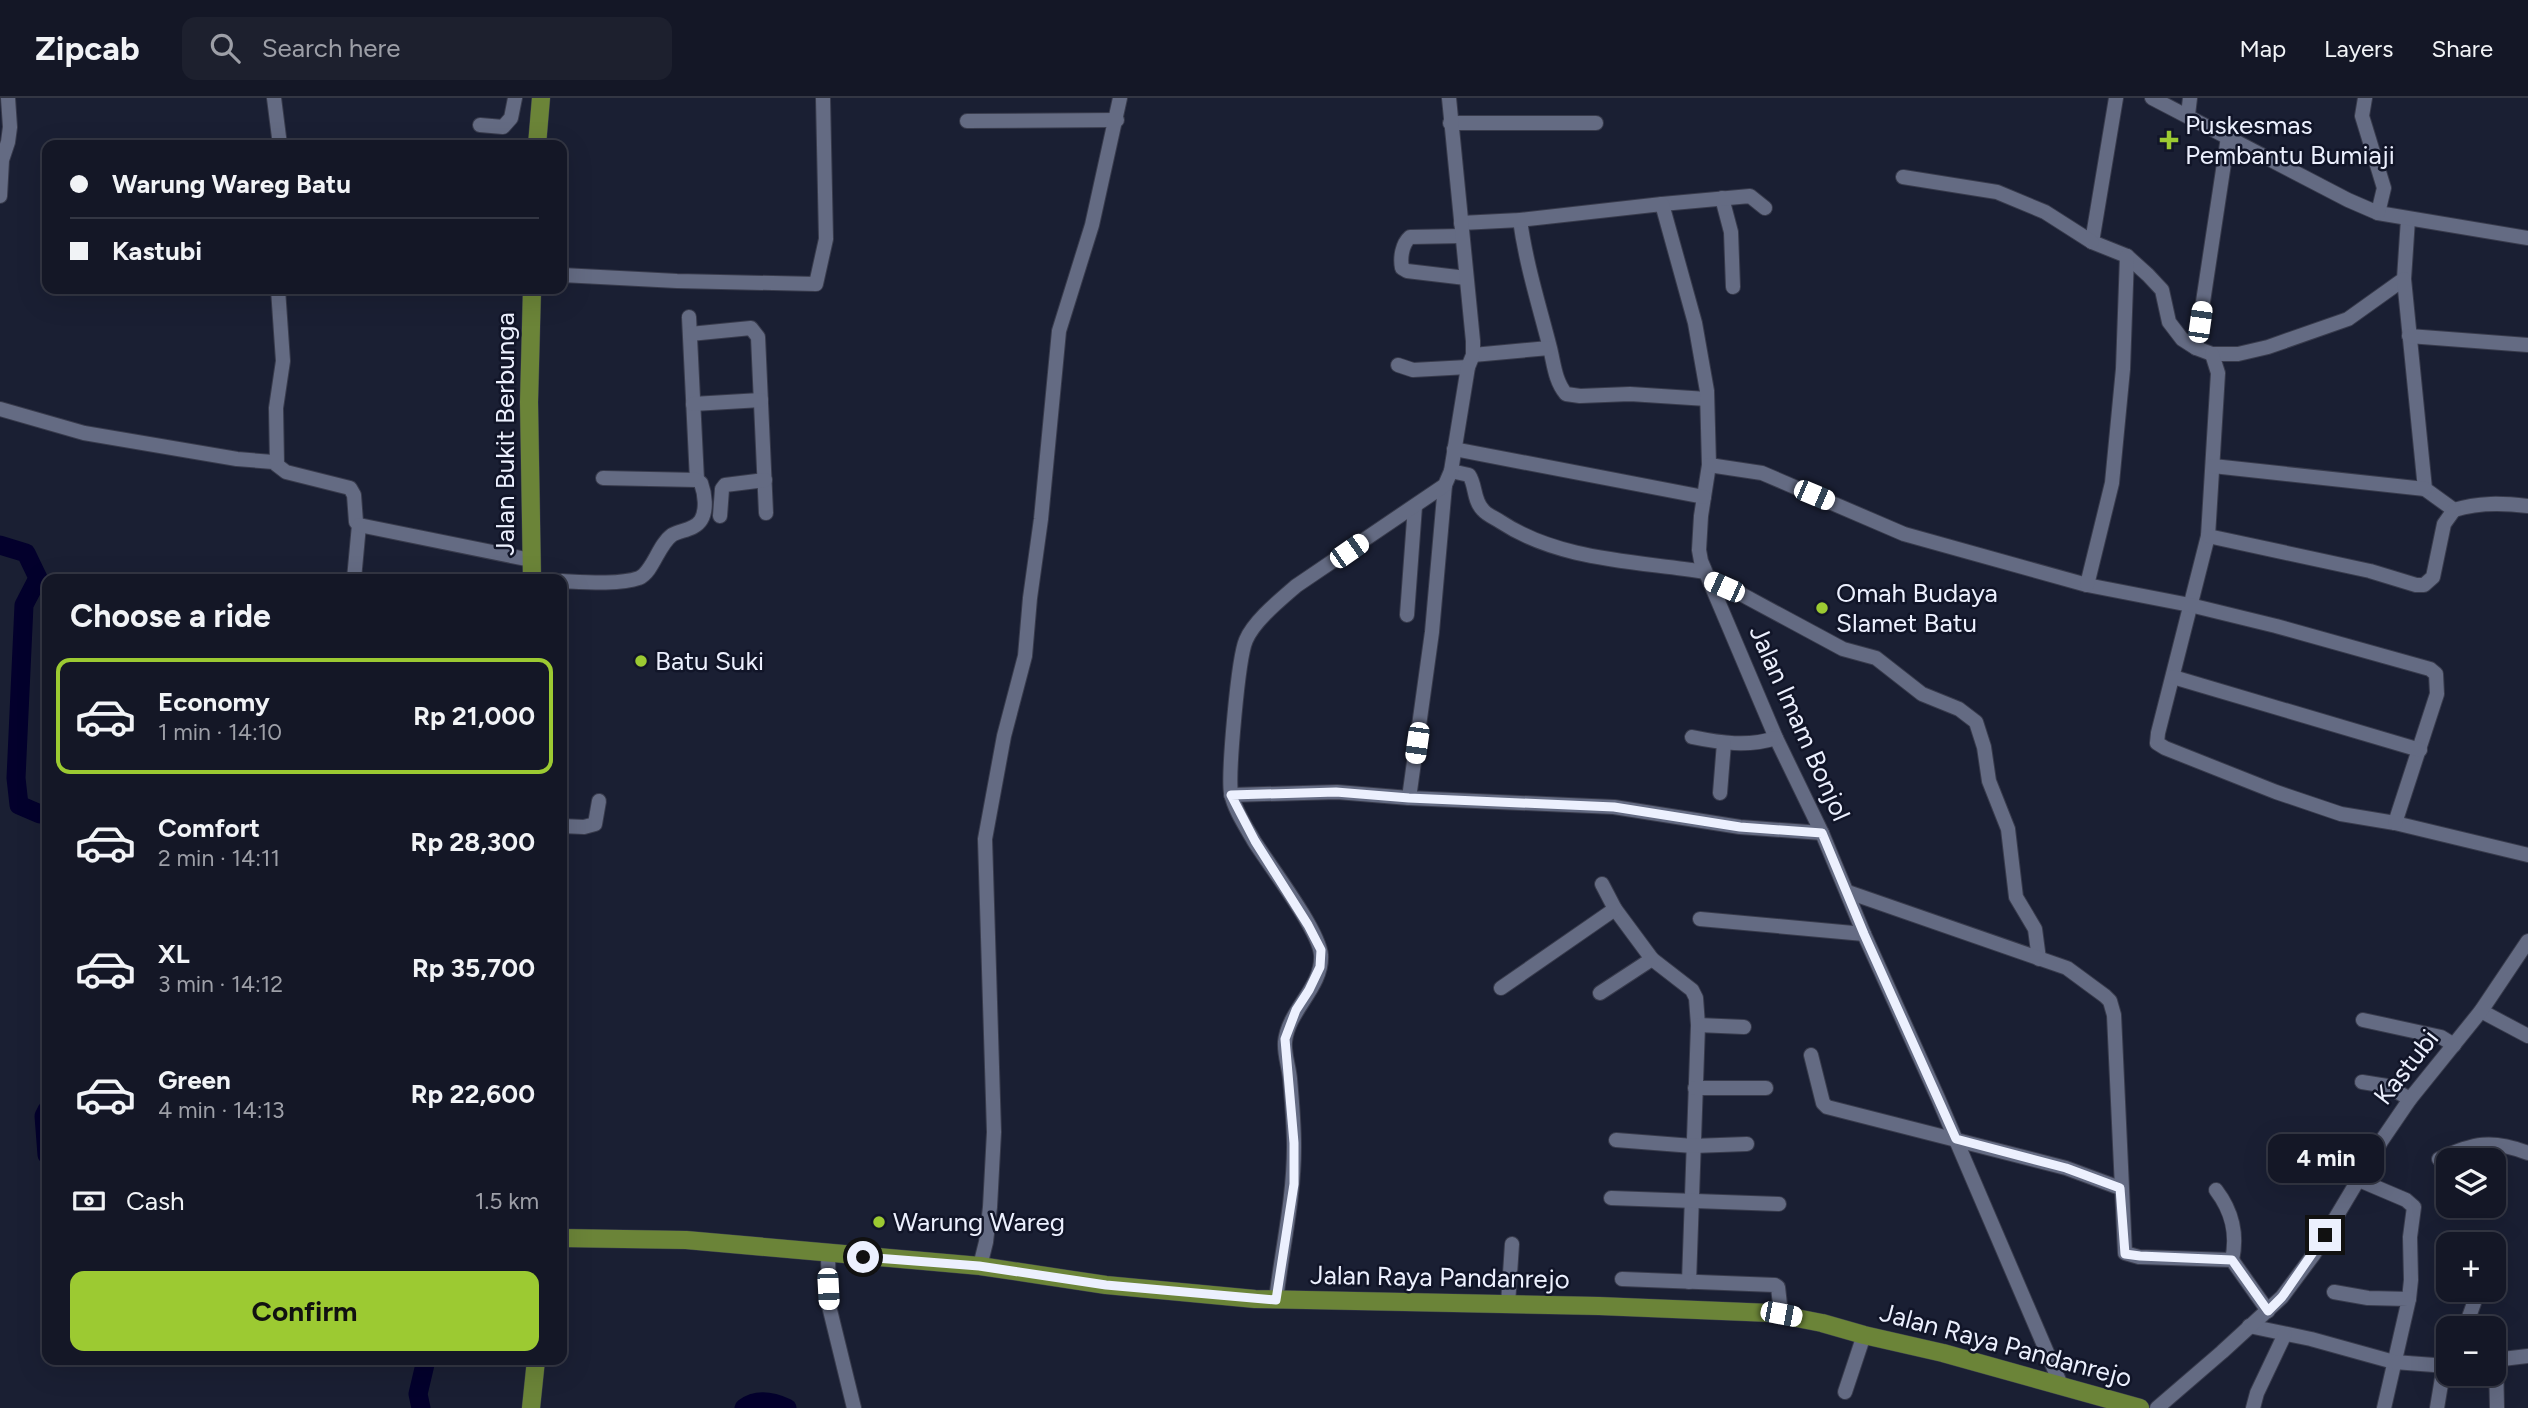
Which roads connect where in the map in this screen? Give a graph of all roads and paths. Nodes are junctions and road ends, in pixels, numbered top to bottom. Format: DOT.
graph roads {
  1 [pos="8,98"];
  2 [pos="274,98"];
  3 [pos="515,98"];
  4 [pos="541,98"];
  5 [pos="823,98"];
  6 [pos="1120,98"];
  7 [pos="1449,98"];
  8 [pos="2116,98"];
  9 [pos="2152,98"];
  10 [pos="2190,98"];
  11 [pos="2365,98"];
  12 [pos="2188,116"];
  13 [pos="1117,120"];
  14 [pos="967,121"];
  15 [pos="1450,123"];
  16 [pos="1596,123"];
  17 [pos="480,125"];
  18 [pos="2228,137"];
  19 [pos="278,140"];
  20 [pos="537,140"];
  21 [pos="1903,177"];
  22 [pos="0,196"];
  23 [pos="1722,198"];
  24 [pos="1662,204"];
  25 [pos="1765,208"];
  26 [pos="2378,213"];
  27 [pos="2408,219"];
  28 [pos="1520,220"];
  29 [pos="1462,229"];
  30 [pos="2528,238"];
  31 [pos="2092,242"];
  32 [pos="2127,256"];
  33 [pos="567,275"];
  34 [pos="1466,278"];
  35 [pos="2404,279"];
  36 [pos="1733,287"];
  37 [pos="278,294"];
  38 [pos="532,294"];
  39 [pos="689,317"];
  40 [pos="690,334"];
  41 [pos="2409,336"];
  42 [pos="2528,345"];
  43 [pos="1549,348"];
  44 [pos="2196,348"];
  45 [pos="2213,354"];
  46 [pos="1470,361"];
  47 [pos="1398,366"];
  48 [pos="1707,398"];
  49 [pos="761,400"];
  50 [pos="693,404"];
  51 [pos="0,410"];
  52 [pos="1454,449"];
  53 [pos="277,464"];
  54 [pos="1709,465"];
  55 [pos="2213,466"];
  56 [pos="1451,471"];
  57 [pos="603,478"];
  58 [pos="697,480"];
  59 [pos="765,480"];
  60 [pos="1445,485"];
  61 [pos="2425,489"];
  62 [pos="1704,497"];
  63 [pos="1415,506"];
  64 [pos="2528,506"];
  65 [pos="2454,510"];
  66 [pos="766,513"];
  67 [pos="720,516"];
  68 [pos="359,525"];
  69 [pos="2208,536"];
  70 [pos="531,560"];
  71 [pos="355,574"];
  72 [pos="532,574"];
  73 [pos="1707,576"];
  74 [pos="567,581"];
  75 [pos="2087,585"];
  76 [pos="2190,606"];
  77 [pos="1407,615"];
  78 [pos="2173,677"];
  79 [pos="1692,737"];
  80 [pos="1776,738"];
  81 [pos="1724,743"];
  82 [pos="2420,750"];
  83 [pos="1720,793"];
  84 [pos="1231,795"];
  85 [pos="1409,798"];
  86 [pos="599,801"];
  87 [pos="2395,823"];
  88 [pos="567,826"];
  89 [pos="1822,833"];
  90 [pos="2528,855"];
  91 [pos="1602,884"];
  92 [pos="1847,892"];
  93 [pos="1615,909"];
  94 [pos="1700,919"];
  95 [pos="1864,934"];
  96 [pos="2528,941"];
  97 [pos="1651,959"];
  98 [pos="2039,959"];
  99 [pos="1501,988"];
  100 [pos="1600,993"];
  101 [pos="2481,1011"];
  102 [pos="2363,1020"];
  103 [pos="1698,1025"];
  104 [pos="1744,1027"];
  105 [pos="2528,1036"];
  106 [pos="2454,1045"];
  107 [pos="1811,1055"];
  108 [pos="2361,1082"];
  109 [pos="1695,1088"];
  110 [pos="1766,1088"];
  111 [pos="2410,1099"];
  112 [pos="1956,1139"];
  113 [pos="1616,1140"];
  114 [pos="1747,1144"];
  115 [pos="1693,1146"];
  116 [pos="2463,1148"];
  117 [pos="2528,1153"];
  118 [pos="2359,1180"];
  119 [pos="2120,1188"];
  120 [pos="2216,1190"];
  121 [pos="1611,1198"];
  122 [pos="1691,1202"];
  123 [pos="1779,1204"];
  124 [pos="567,1238"];
  125 [pos="1512,1244"];
  126 [pos="828,1255"];
  127 [pos="2232,1260"];
  128 [pos="979,1266"];
  129 [pos="1622,1279"];
  130 [pos="1689,1282"];
  131 [pos="2334,1292"];
  132 [pos="2409,1299"];
  133 [pos="1276,1300"];
  134 [pos="2474,1303"];
  135 [pos="1508,1304"];
  136 [pos="2268,1311"];
  137 [pos="1781,1314"];
  138 [pos="2469,1316"];
  139 [pos="2249,1326"];
  140 [pos="2285,1334"];
  141 [pos="1864,1335"];
  142 [pos="2528,1356"];
  143 [pos="2506,1359"];
  144 [pos="2395,1362"];
  145 [pos="536,1365"];
  146 [pos="2436,1365"];
  147 [pos="2061,1385"];
  148 [pos="2442,1386"];
  149 [pos="2496,1386"];
  150 [pos="1845,1392"];
  151 [pos="531,1408"];
  152 [pos="854,1408"];
  153 [pos="2140,1408"];
  154 [pos="2157,1408"];
  155 [pos="2253,1408"];
  156 [pos="2384,1408"];
  157 [pos="2437,1408"];
  158 [pos="2497,1408"];
  1 -- 22 [label="street"];
  2 -- 19 [label="street"];
  3 -- 17 [label="street"];
  4 -- 20 [label="main road"];
  5 -- 33 [label="street"];
  6 -- 13 [label="street"];
  7 -- 15 [label="street"];
  8 -- 31 [label="street"];
  9 -- 12 [label="street"];
  10 -- 12 [label="street"];
  11 -- 26 [label="street"];
  12 -- 18 [label="street"];
  13 -- 14 [label="street"];
  13 -- 128 [label="street"];
  15 -- 16 [label="street"];
  15 -- 29 [label="street"];
  18 -- 26 [label="street"];
  18 -- 44 [label="street"];
  21 -- 31 [label="street"];
  23 -- 24 [label="street"];
  23 -- 25 [label="street"];
  23 -- 36 [label="street"];
  24 -- 28 [label="street"];
  24 -- 48 [label="street, Jalan Imam Bonjol"];
  26 -- 27 [label="street"];
  27 -- 30 [label="street"];
  27 -- 35 [label="street"];
  28 -- 29 [label="street"];
  28 -- 43 [label="street"];
  29 -- 34 [label="street"];
  29 -- 34 [label="street"];
  31 -- 32 [label="street"];
  32 -- 44 [label="street"];
  32 -- 75 [label="street"];
  34 -- 46 [label="street"];
  35 -- 41 [label="street"];
  35 -- 45 [label="street"];
  37 -- 53 [label="street"];
  38 -- 70 [label="main road, Jalan Bukit Berbunga"];
  39 -- 40 [label="street"];
  40 -- 49 [label="street"];
  40 -- 50 [label="street"];
  41 -- 42 [label="street"];
  41 -- 61 [label="street"];
  43 -- 46 [label="street"];
  43 -- 48 [label="street"];
  44 -- 45 [label="street"];
  45 -- 55 [label="street"];
  46 -- 47 [label="street"];
  46 -- 52 [label="street"];
  48 -- 54 [label="street, Jalan Imam Bonjol"];
  49 -- 50 [label="street"];
  49 -- 59 [label="street"];
  50 -- 58 [label="street"];
  51 -- 53 [label="street"];
  52 -- 56 [label="street"];
  52 -- 62 [label="street"];
  53 -- 68 [label="street"];
  54 -- 62 [label="street, Jalan Imam Bonjol"];
  54 -- 75 [label="street"];
  55 -- 61 [label="street"];
  55 -- 69 [label="street"];
  56 -- 60 [label="street"];
  56 -- 73 [label="street"];
  57 -- 58 [label="street"];
  58 -- 74 [label="street"];
  59 -- 66 [label="street"];
  59 -- 67 [label="street"];
  60 -- 63 [label="street"];
  60 -- 85 [label="street"];
  61 -- 65 [label="street"];
  62 -- 73 [label="street, Jalan Imam Bonjol"];
  63 -- 77 [label="street"];
  63 -- 84 [label="street"];
  64 -- 65 [label="street"];
  65 -- 69 [label="street"];
  68 -- 70 [label="street"];
  68 -- 71 [label="street"];
  69 -- 76 [label="street"];
  70 -- 72 [label="main road, Jalan Bukit Berbunga"];
  73 -- 80 [label="street, Jalan Imam Bonjol"];
  73 -- 98 [label="street"];
  75 -- 76 [label="street"];
  76 -- 78 [label="street"];
  76 -- 82 [label="street"];
  78 -- 82 [label="street"];
  78 -- 87 [label="street"];
  79 -- 81 [label="street"];
  80 -- 81 [label="street"];
  80 -- 89 [label="street, Jalan Imam Bonjol"];
  81 -- 83 [label="street"];
  82 -- 87 [label="street"];
  84 -- 85 [label="street"];
  84 -- 133 [label="street"];
  85 -- 89 [label="street"];
  86 -- 88 [label="street"];
  87 -- 90 [label="street"];
  89 -- 92 [label="street, Jalan Imam Bonjol"];
  91 -- 93 [label="street"];
  92 -- 95 [label="street, Jalan Imam Bonjol"];
  92 -- 98 [label="street"];
  93 -- 97 [label="street"];
  93 -- 99 [label="street"];
  94 -- 95 [label="street"];
  95 -- 112 [label="street, Jalan Imam Bonjol"];
  96 -- 101 [label="street, Kastubi"];
  97 -- 100 [label="street"];
  97 -- 103 [label="street"];
  98 -- 119 [label="street"];
  101 -- 105 [label="street"];
  101 -- 106 [label="street, Kastubi"];
  102 -- 106 [label="street"];
  103 -- 104 [label="street"];
  103 -- 109 [label="street"];
  106 -- 111 [label="street, Kastubi"];
  107 -- 112 [label="street"];
  108 -- 111 [label="street"];
  109 -- 110 [label="street"];
  109 -- 115 [label="street"];
  111 -- 118 [label="street, Kastubi"];
  112 -- 119 [label="street"];
  112 -- 147 [label="street, Jalan Imam Bonjol"];
  113 -- 115 [label="street"];
  114 -- 115 [label="street"];
  115 -- 122 [label="street"];
  116 -- 117 [label="street"];
  118 -- 132 [label="street"];
  118 -- 136 [label="street, Kastubi"];
  119 -- 127 [label="street"];
  120 -- 127 [label="street"];
  121 -- 122 [label="street"];
  122 -- 123 [label="street"];
  122 -- 130 [label="street"];
  124 -- 126 [label="main road, Jalan Raya Pandanrejo"];
  125 -- 135 [label="street"];
  126 -- 128 [label="main road, Jalan Raya Pandanrejo"];
  126 -- 152 [label="street"];
  127 -- 136 [label="street"];
  128 -- 133 [label="main road, Jalan Raya Pandanrejo"];
  129 -- 130 [label="street"];
  130 -- 137 [label="street"];
  131 -- 132 [label="street"];
  132 -- 144 [label="street"];
  133 -- 135 [label="main road, Jalan Raya Pandanrejo"];
  134 -- 138 [label="street"];
  135 -- 137 [label="main road, Jalan Raya Pandanrejo"];
  136 -- 139 [label="street, Kastubi"];
  137 -- 141 [label="main road, Jalan Raya Pandanrejo"];
  139 -- 140 [label="street"];
  139 -- 154 [label="street, Kastubi"];
  140 -- 144 [label="street"];
  140 -- 155 [label="street"];
  141 -- 147 [label="main road, Jalan Raya Pandanrejo"];
  141 -- 150 [label="street"];
  142 -- 143 [label="street"];
  144 -- 146 [label="street"];
  144 -- 156 [label="street"];
  145 -- 151 [label="main road"];
  147 -- 153 [label="main road, Jalan Raya Pandanrejo"];
  148 -- 157 [label="street"];
  149 -- 158 [label="street"];
}
